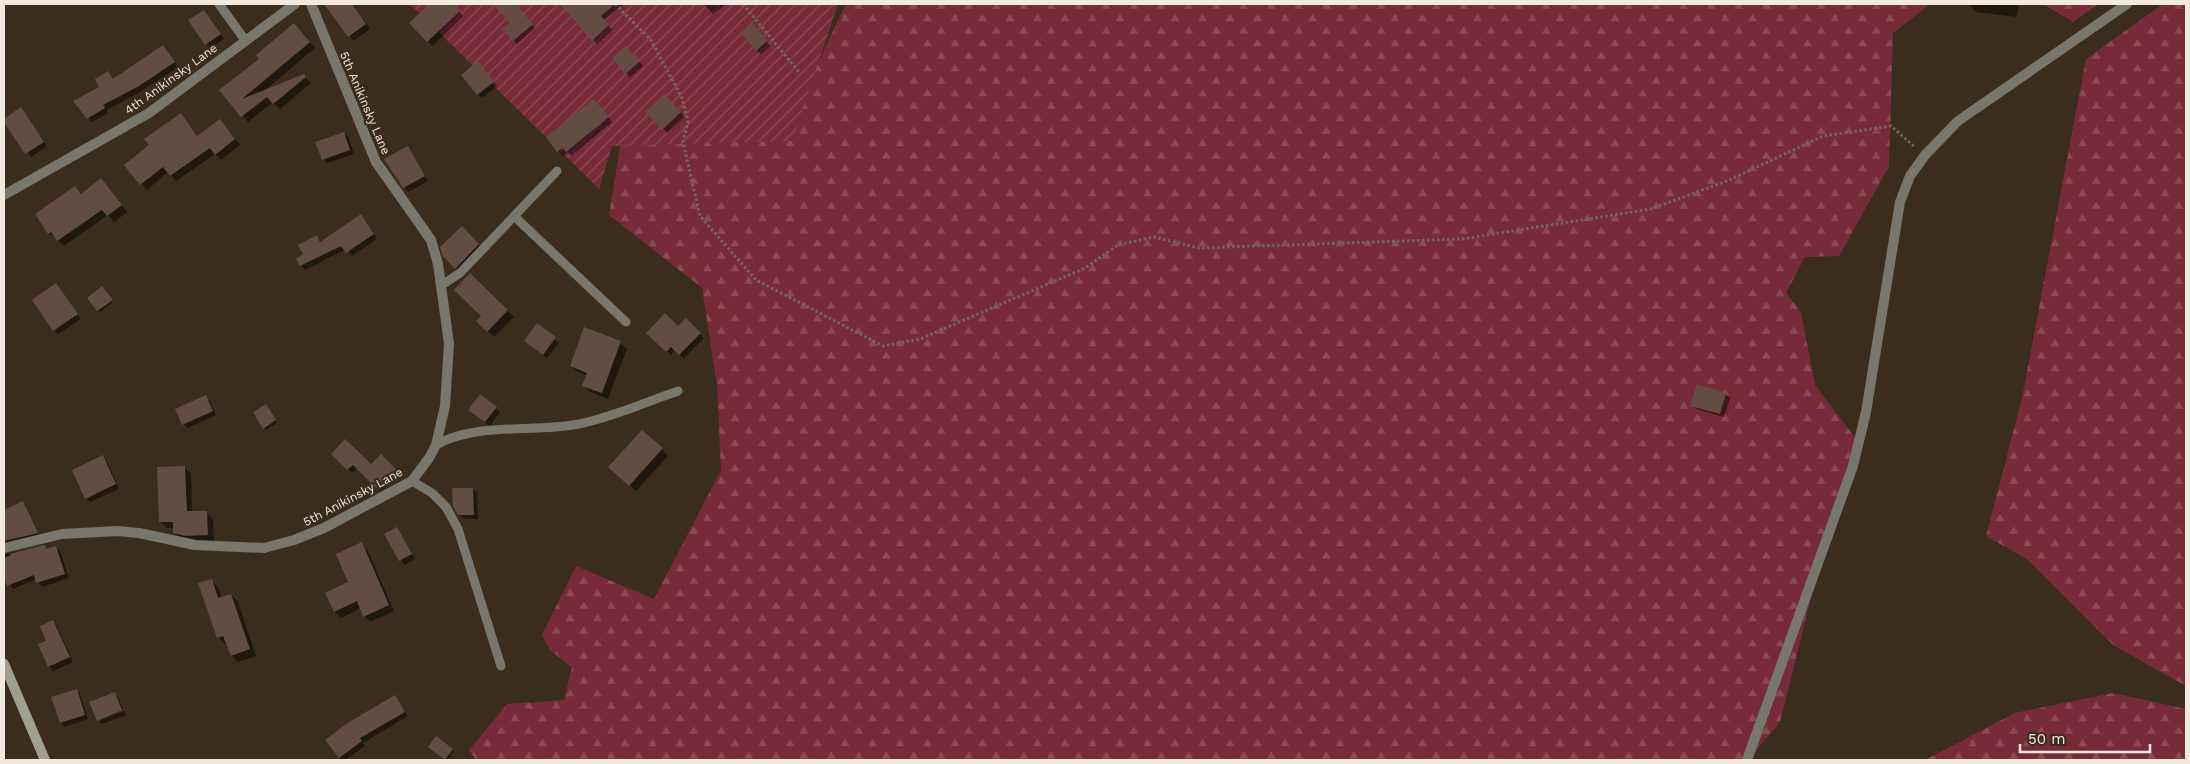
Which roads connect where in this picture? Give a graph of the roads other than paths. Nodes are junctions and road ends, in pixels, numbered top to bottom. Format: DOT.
graph roads {
  1 [pos="219,4"];
  2 [pos="296,4"];
  3 [pos="311,4"];
  4 [pos="2127,4"];
  5 [pos="245,40"];
  6 [pos="557,171"];
  7 [pos="4,195"];
  8 [pos="515,217"];
  9 [pos="442,285"];
  10 [pos="626,322"];
  11 [pos="678,392"];
  12 [pos="436,445"];
  13 [pos="412,481"];
  14 [pos="4,548"];
  15 [pos="4,664"];
  16 [pos="501,666"];
  17 [pos="45,760"];
  18 [pos="1747,760"];
  1 -- 5 [label="lane"];
  2 -- 5 [label="street, 4th Anikinsky Lane"];
  3 -- 9 [label="street, 5th Anikinsky Lane"];
  4 -- 18 [label="street"];
  5 -- 7 [label="street, 4th Anikinsky Lane"];
  6 -- 8 [label="lane"];
  8 -- 9 [label="lane"];
  8 -- 10 [label="lane"];
  9 -- 12 [label="street, 5th Anikinsky Lane"];
  11 -- 12 [label="lane"];
  12 -- 13 [label="street, 5th Anikinsky Lane"];
  13 -- 14 [label="street, 5th Anikinsky Lane"];
  13 -- 16 [label="lane"];
  15 -- 17 [label="street"];
}
